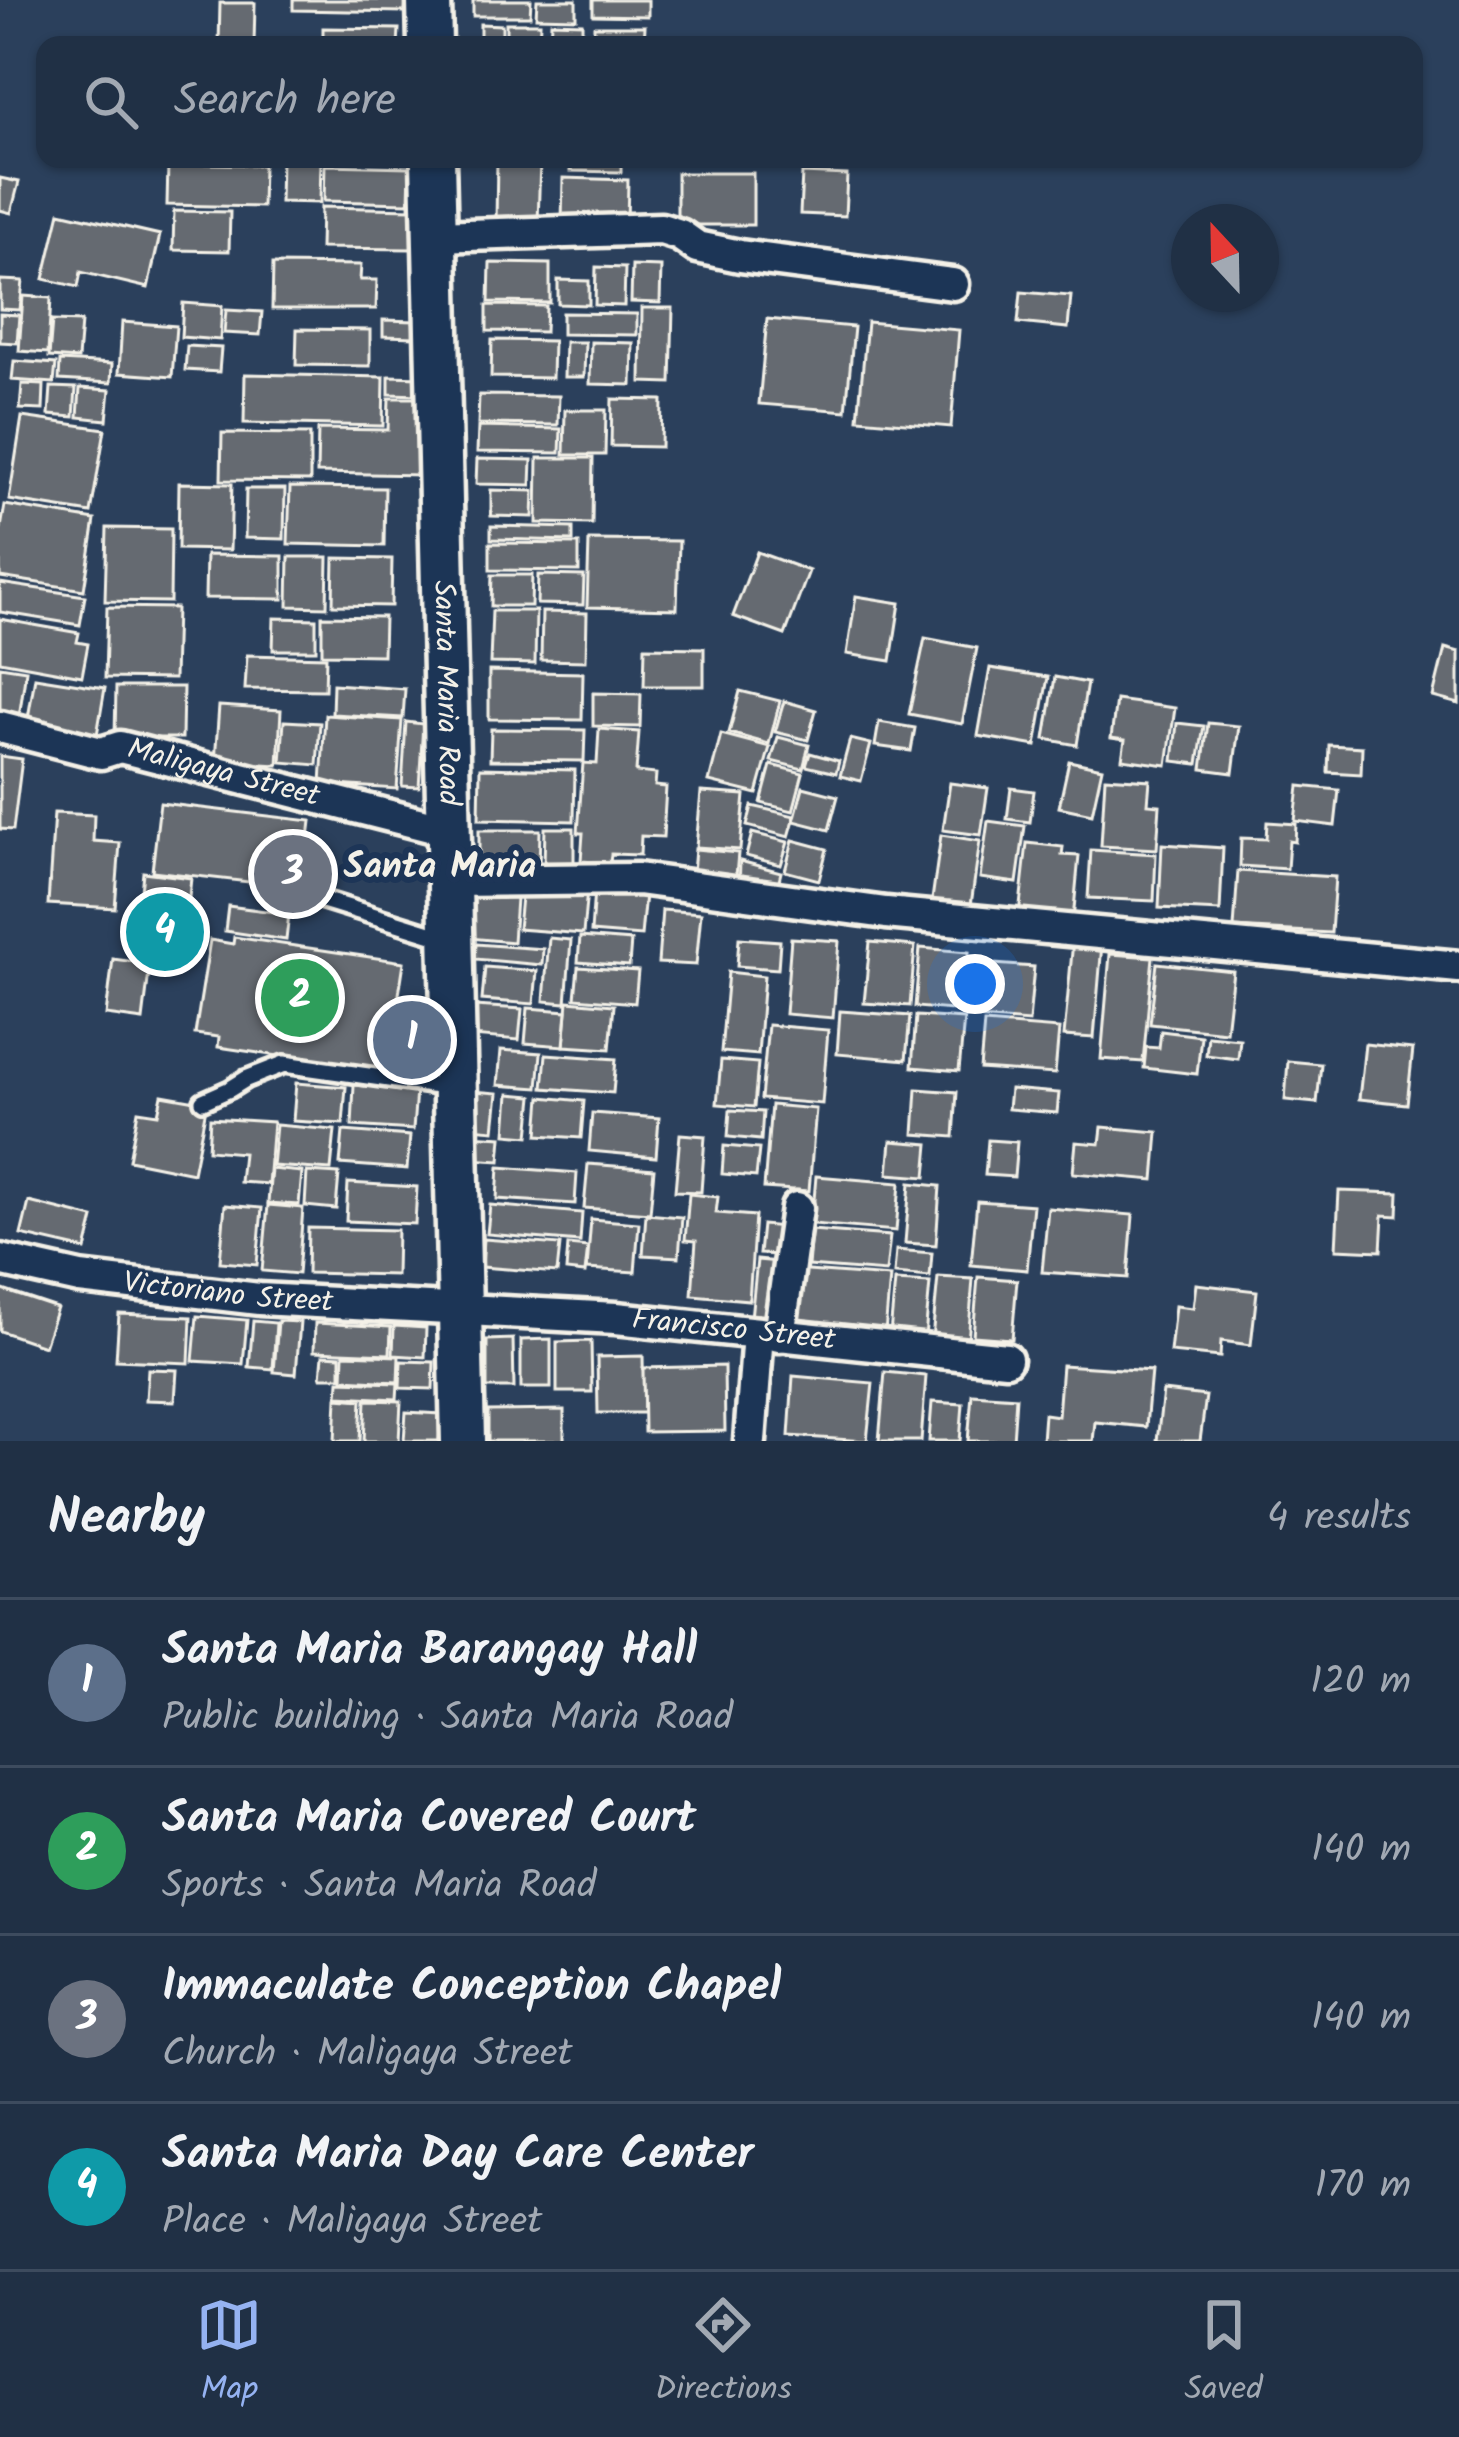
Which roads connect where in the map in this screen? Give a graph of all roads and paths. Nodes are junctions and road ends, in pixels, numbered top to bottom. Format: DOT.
graph roads {
  1 [pos="429,0"];
  2 [pos="430,36"];
  3 [pos="433,168"];
  4 [pos="434,236"];
  5 [pos="953,284"];
  6 [pos="0,727"];
  7 [pos="449,831"];
  8 [pos="450,881"];
  9 [pos="320,899"];
  10 [pos="452,940"];
  11 [pos="1459,967"];
  12 [pos="455,1088"];
  13 [pos="203,1101"];
  14 [pos="797,1208"];
  15 [pos="0,1260"];
  16 [pos="460,1309"];
  17 [pos="768,1334"];
  18 [pos="1006,1359"];
  19 [pos="463,1441"];
  20 [pos="750,1441"];
  1 -- 2 [label="main road"];
  3 -- 4 [label="main road, Santa Maria Road"];
  4 -- 5 [label="street"];
  4 -- 7 [label="main road, Santa Maria Road"];
  6 -- 7 [label="street, Maligaya Street"];
  7 -- 8 [label="main road, Santa Maria Road"];
  8 -- 10 [label="main road, Santa Maria Road"];
  8 -- 11 [label="street"];
  9 -- 10 [label="lane"];
  10 -- 12 [label="main road, Santa Maria Road"];
  12 -- 13 [label="lane"];
  12 -- 16 [label="main road, Santa Maria Road"];
  14 -- 17 [label="street"];
  15 -- 16 [label="street, Victoriano Street"];
  16 -- 17 [label="street, Francisco Street"];
  16 -- 19 [label="main road, Santa Maria Road"];
  17 -- 18 [label="street, Francisco Street"];
  17 -- 20 [label="street"];
}
